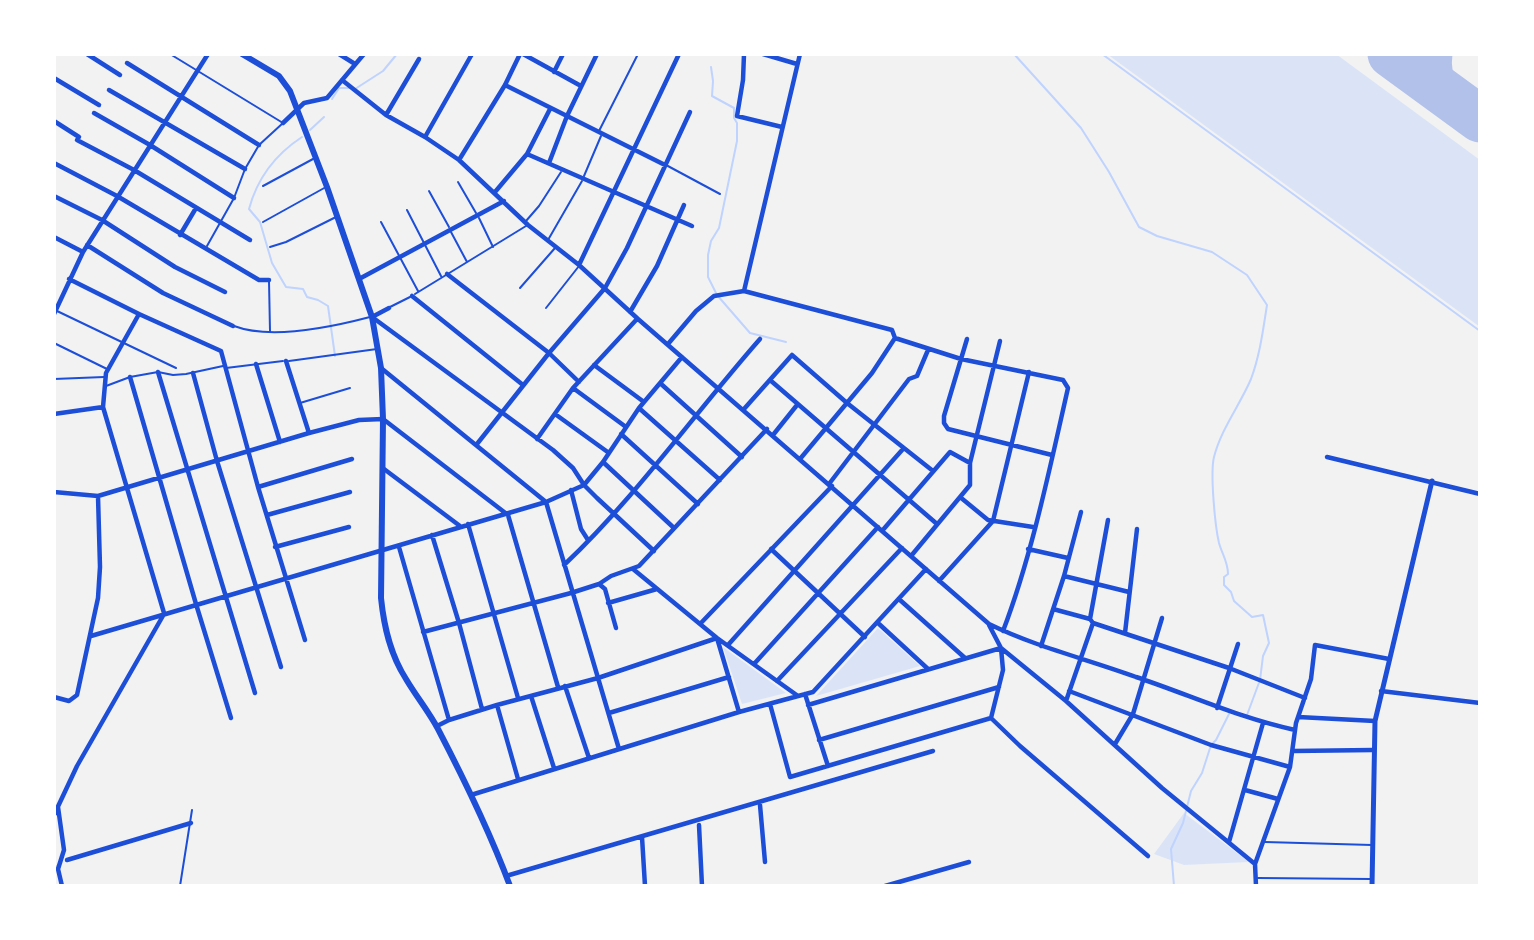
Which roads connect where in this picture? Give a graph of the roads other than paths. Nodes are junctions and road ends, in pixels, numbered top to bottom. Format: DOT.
graph roads {
  1 [pos="87,54"];
  2 [pos="170,54"];
  3 [pos="208,54"];
  4 [pos="243,54"];
  5 [pos="339,54"];
  6 [pos="364,54"];
  7 [pos="472,54"];
  8 [pos="521,54"];
  9 [pos="563,54"];
  10 [pos="597,54"];
  11 [pos="638,54"];
  12 [pos="679,54"];
  13 [pos="744,54"];
  14 [pos="763,54"];
  15 [pos="800,54"];
  16 [pos="420,57"];
  17 [pos="127,63"];
  18 [pos="355,64"];
  19 [pos="797,64"];
  20 [pos="198,70"];
  21 [pos="554,72"];
  22 [pos="120,75"];
  23 [pos="54,78"];
  24 [pos="342,79"];
  25 [pos="505,85"];
  26 [pos="582,86"];
  27 [pos="109,90"];
  28 [pos="181,95"];
  29 [pos="99,105"];
  30 [pos="298,108"];
  31 [pos="550,108"];
  32 [pos="690,112"];
  33 [pos="94,113"];
  34 [pos="386,115"];
  35 [pos="567,116"];
  36 [pos="54,121"];
  37 [pos="165,121"];
  38 [pos="283,123"];
  39 [pos="782,127"];
  40 [pos="600,134"];
  41 [pos="425,137"];
  42 [pos="150,145"];
  43 [pos="260,145"];
  44 [pos="634,149"];
  45 [pos="527,154"];
  46 [pos="317,157"];
  47 [pos="460,160"];
  48 [pos="54,163"];
  49 [pos="549,163"];
  50 [pos="665,165"];
  51 [pos="245,169"];
  52 [pos="563,169"];
  53 [pos="134,170"];
  54 [pos="584,177"];
  55 [pos="457,181"];
  56 [pos="263,186"];
  57 [pos="327,187"];
  58 [pos="429,191"];
  59 [pos="614,191"];
  60 [pos="495,192"];
  61 [pos="720,194"];
  62 [pos="54,196"];
  63 [pos="117,196"];
  64 [pos="234,198"];
  65 [pos="504,201"];
  66 [pos="684,205"];
  67 [pos="646,206"];
  68 [pos="197,208"];
  69 [pos="407,210"];
  70 [pos="477,215"];
  71 [pos="337,216"];
  72 [pos="102,220"];
  73 [pos="678,220"];
  74 [pos="263,222"];
  75 [pos="381,222"];
  76 [pos="220,223"];
  77 [pos="526,223"];
  78 [pos="692,226"];
  79 [pos="450,230"];
  80 [pos="180,234"];
  81 [pos="54,237"];
  82 [pos="250,240"];
  83 [pos="548,241"];
  84 [pos="425,244"];
  85 [pos="87,245"];
  86 [pos="270,247"];
  87 [pos="555,247"];
  88 [pos="493,248"];
  89 [pos="206,249"];
  90 [pos="83,252"];
  91 [pos="400,257"];
  92 [pos="467,262"];
  93 [pos="579,265"];
  94 [pos="444,276"];
  95 [pos="69,279"];
  96 [pos="359,279"];
  97 [pos="269,280"];
  98 [pos="520,288"];
  99 [pos="605,288"];
  100 [pos="744,291"];
  101 [pos="225,292"];
  102 [pos="419,292"];
  103 [pos="412,296"];
  104 [pos="389,308"];
  105 [pos="546,308"];
  106 [pos="55,312"];
  107 [pos="630,312"];
  108 [pos="139,314"];
  109 [pos="372,317"];
  110 [pos="638,319"];
  111 [pos="233,326"];
  112 [pos="270,331"];
  113 [pos="895,338"];
  114 [pos="760,339"];
  115 [pos="967,339"];
  116 [pos="1000,341"];
  117 [pos="54,343"];
  118 [pos="124,344"];
  119 [pos="668,344"];
  120 [pos="378,349"];
  121 [pos="928,350"];
  122 [pos="549,352"];
  123 [pos="682,357"];
  124 [pos="961,359"];
  125 [pos="286,361"];
  126 [pos="256,364"];
  127 [pos="594,365"];
  128 [pos="994,366"];
  129 [pos="225,367"];
  130 [pos="176,368"];
  131 [pos="381,368"];
  132 [pos="108,370"];
  133 [pos="1029,372"];
  134 [pos="158,373"];
  135 [pos="193,373"];
  136 [pos="105,377"];
  137 [pos="131,377"];
  138 [pos="54,379"];
  139 [pos="770,380"];
  140 [pos="579,382"];
  141 [pos="660,383"];
  142 [pos="523,385"];
  143 [pos="104,386"];
  144 [pos="718,387"];
  145 [pos="350,388"];
  146 [pos="573,388"];
  147 [pos="645,402"];
  148 [pos="299,403"];
  149 [pos="846,403"];
  150 [pos="797,405"];
  151 [pos="103,407"];
  152 [pos="639,408"];
  153 [pos="744,409"];
  154 [pos="503,413"];
  155 [pos="54,414"];
  156 [pos="555,414"];
  157 [pos="695,415"];
  158 [pos="383,419"];
  159 [pos="875,424"];
  160 [pos="626,427"];
  161 [pos="767,429"];
  162 [pos="826,430"];
  163 [pos="309,433"];
  164 [pos="621,435"];
  165 [pos="773,435"];
  166 [pos="976,438"];
  167 [pos="537,439"];
  168 [pos="675,440"];
  169 [pos="280,442"];
  170 [pos="477,444"];
  171 [pos="1012,446"];
  172 [pos="903,449"];
  173 [pos="249,451"];
  174 [pos="609,453"];
  175 [pos="853,453"];
  176 [pos="1052,455"];
  177 [pos="742,457"];
  178 [pos="1327,457"];
  179 [pos="352,459"];
  180 [pos="800,459"];
  181 [pos="217,461"];
  182 [pos="603,463"];
  183 [pos="970,463"];
  184 [pos="655,464"];
  185 [pos="384,468"];
  186 [pos="189,470"];
  187 [pos="933,471"];
  188 [pos="880,477"];
  189 [pos="159,479"];
  190 [pos="720,480"];
  191 [pos="1432,481"];
  192 [pos="584,485"];
  193 [pos="830,485"];
  194 [pos="258,487"];
  195 [pos="127,488"];
  196 [pos="633,489"];
  197 [pos="571,490"];
  198 [pos="54,492"];
  199 [pos="350,492"];
  200 [pos="1480,494"];
  201 [pos="98,496"];
  202 [pos="960,497"];
  203 [pos="908,499"];
  204 [pos="547,502"];
  205 [pos="698,505"];
  206 [pos="854,506"];
  207 [pos="613,512"];
  208 [pos="1082,512"];
  209 [pos="508,515"];
  210 [pos="266,516"];
  211 [pos="1108,520"];
  212 [pos="993,521"];
  213 [pos="468,524"];
  214 [pos="937,524"];
  215 [pos="461,526"];
  216 [pos="349,527"];
  217 [pos="1034,527"];
  218 [pos="674,528"];
  219 [pos="880,529"];
  220 [pos="1137,529"];
  221 [pos="432,535"];
  222 [pos="588,540"];
  223 [pos="275,547"];
  224 [pos="400,547"];
  225 [pos="902,548"];
  226 [pos="771,549"];
  227 [pos="1028,549"];
  228 [pos="654,551"];
  229 [pos="381,553"];
  230 [pos="911,556"];
  231 [pos="1068,558"];
  232 [pos="564,565"];
  233 [pos="633,569"];
  234 [pos="926,569"];
  235 [pos="795,571"];
  236 [pos="1064,576"];
  237 [pos="285,579"];
  238 [pos="939,581"];
  239 [pos="600,584"];
  240 [pos="1096,585"];
  241 [pos="256,587"];
  242 [pos="657,589"];
  243 [pos="1129,592"];
  244 [pos="572,593"];
  245 [pos="818,593"];
  246 [pos="226,595"];
  247 [pos="900,600"];
  248 [pos="534,603"];
  249 [pos="608,603"];
  250 [pos="195,604"];
  251 [pos="1053,609"];
  252 [pos="164,613"];
  253 [pos="494,614"];
  254 [pos="840,614"];
  255 [pos="1162,618"];
  256 [pos="1092,621"];
  257 [pos="459,623"];
  258 [pos="700,624"];
  259 [pos="878,624"];
  260 [pos="989,624"];
  261 [pos="616,628"];
  262 [pos="1003,631"];
  263 [pos="422,632"];
  264 [pos="1125,633"];
  265 [pos="91,636"];
  266 [pos="865,637"];
  267 [pos="717,638"];
  268 [pos="304,640"];
  269 [pos="1154,642"];
  270 [pos="1238,644"];
  271 [pos="728,645"];
  272 [pos="1041,646"];
  273 [pos="1001,648"];
  274 [pos="1081,657"];
  275 [pos="965,658"];
  276 [pos="1390,659"];
  277 [pos="754,664"];
  278 [pos="281,667"];
  279 [pos="1229,668"];
  280 [pos="928,669"];
  281 [pos="729,677"];
  282 [pos="598,678"];
  283 [pos="1145,680"];
  284 [pos="777,681"];
  285 [pos="562,687"];
  286 [pos="999,687"];
  287 [pos="1069,691"];
  288 [pos="1381,691"];
  289 [pos="255,693"];
  290 [pos="805,694"];
  291 [pos="531,696"];
  292 [pos="797,696"];
  293 [pos="54,697"];
  294 [pos="518,698"];
  295 [pos="1306,698"];
  296 [pos="1066,701"];
  297 [pos="1480,703"];
  298 [pos="770,704"];
  299 [pos="497,705"];
  300 [pos="808,705"];
  301 [pos="1217,708"];
  302 [pos="482,709"];
  303 [pos="739,712"];
  304 [pos="609,713"];
  305 [pos="1133,713"];
  306 [pos="231,718"];
  307 [pos="991,718"];
  308 [pos="1298,718"];
  309 [pos="449,720"];
  310 [pos="1375,721"];
  311 [pos="1263,723"];
  312 [pos="437,726"];
  313 [pos="1295,730"];
  314 [pos="820,740"];
  315 [pos="1115,744"];
  316 [pos="620,749"];
  317 [pos="1373,750"];
  318 [pos="933,751"];
  319 [pos="1293,751"];
  320 [pos="1254,756"];
  321 [pos="589,758"];
  322 [pos="828,766"];
  323 [pos="1290,767"];
  324 [pos="554,768"];
  325 [pos="518,779"];
  326 [pos="1245,790"];
  327 [pos="470,795"];
  328 [pos="1278,799"];
  329 [pos="760,805"];
  330 [pos="57,806"];
  331 [pos="192,810"];
  332 [pos="54,815"];
  333 [pos="191,823"];
  334 [pos="699,825"];
  335 [pos="642,837"];
  336 [pos="1229,842"];
  337 [pos="1263,842"];
  338 [pos="1373,845"];
  339 [pos="1148,856"];
  340 [pos="67,860"];
  341 [pos="765,862"];
  342 [pos="969,862"];
  343 [pos="1255,864"];
  344 [pos="506,876"];
  345 [pos="1255,878"];
  346 [pos="1372,882"];
  347 [pos="62,886"];
  348 [pos="180,886"];
  349 [pos="510,886"];
  350 [pos="645,886"];
  351 [pos="702,886"];
  352 [pos="885,886"];
  353 [pos="1256,886"];
  1 -- 22 [label="street"];
  2 -- 20 [label="lane"];
  3 -- 20 [label="street"];
  4 -- 30 [label="main road"];
  5 -- 18 [label="street"];
  6 -- 18 [label="street"];
  7 -- 41 [label="street"];
  8 -- 21 [label="street"];
  8 -- 25 [label="street"];
  9 -- 21 [label="street"];
  10 -- 26 [label="street"];
  11 -- 40 [label="lane"];
  12 -- 44 [label="street"];
  13 -- 39 [label="street"];
  14 -- 19 [label="street"];
  15 -- 19 [label="street"];
  16 -- 34 [label="street"];
  17 -- 28 [label="street"];
  18 -- 24 [label="street"];
  19 -- 39 [label="street"];
  20 -- 28 [label="street"];
  20 -- 38 [label="lane"];
  21 -- 26 [label="street"];
  23 -- 29 [label="street"];
  24 -- 30 [label="street"];
  24 -- 34 [label="street"];
  25 -- 31 [label="street"];
  25 -- 47 [label="street"];
  26 -- 35 [label="street"];
  27 -- 37 [label="street"];
  28 -- 37 [label="street"];
  28 -- 43 [label="street"];
  30 -- 38 [label="street"];
  30 -- 46 [label="main road"];
  31 -- 35 [label="street"];
  31 -- 45 [label="street"];
  32 -- 50 [label="street"];
  33 -- 42 [label="street"];
  34 -- 41 [label="street"];
  35 -- 40 [label="street"];
  35 -- 49 [label="street"];
  36 -- 53 [label="street"];
  37 -- 42 [label="street"];
  37 -- 51 [label="street"];
  38 -- 43 [label="lane"];
  39 -- 100 [label="street"];
  40 -- 44 [label="street"];
  40 -- 54 [label="lane"];
  41 -- 47 [label="street"];
  42 -- 53 [label="street"];
  42 -- 64 [label="street"];
  43 -- 51 [label="lane"];
  44 -- 50 [label="street"];
  44 -- 59 [label="street"];
  45 -- 49 [label="street"];
  45 -- 60 [label="street"];
  46 -- 56 [label="lane"];
  46 -- 57 [label="main road"];
  47 -- 60 [label="street"];
  48 -- 63 [label="street"];
  49 -- 52 [label="street"];
  50 -- 61 [label="lane"];
  50 -- 67 [label="street"];
  51 -- 64 [label="lane"];
  52 -- 54 [label="street"];
  52 -- 77 [label="lane"];
  53 -- 63 [label="street"];
  53 -- 68 [label="street"];
  54 -- 59 [label="street"];
  54 -- 83 [label="lane"];
  55 -- 70 [label="lane"];
  57 -- 71 [label="main road"];
  57 -- 74 [label="lane"];
  58 -- 79 [label="lane"];
  59 -- 67 [label="street"];
  59 -- 93 [label="street"];
  60 -- 65 [label="street"];
  62 -- 72 [label="street"];
  63 -- 72 [label="street"];
  63 -- 80 [label="street"];
  64 -- 76 [label="lane"];
  65 -- 70 [label="street"];
  65 -- 77 [label="street"];
  66 -- 73 [label="street"];
  67 -- 73 [label="street"];
  67 -- 99 [label="street"];
  68 -- 76 [label="street"];
  68 -- 80 [label="street"];
  69 -- 84 [label="lane"];
  70 -- 79 [label="street"];
  70 -- 88 [label="lane"];
  71 -- 86 [label="lane"];
  71 -- 96 [label="main road"];
  72 -- 85 [label="street"];
  72 -- 101 [label="street"];
  73 -- 78 [label="street"];
  73 -- 107 [label="street"];
  75 -- 91 [label="lane"];
  76 -- 82 [label="street"];
  76 -- 89 [label="lane"];
  77 -- 83 [label="street"];
  77 -- 88 [label="lane"];
  79 -- 84 [label="street"];
  79 -- 92 [label="lane"];
  80 -- 89 [label="street"];
  81 -- 90 [label="street"];
  83 -- 87 [label="street"];
  84 -- 91 [label="street"];
  84 -- 94 [label="lane"];
  85 -- 90 [label="street"];
  85 -- 111 [label="street"];
  87 -- 93 [label="street"];
  87 -- 98 [label="lane"];
  88 -- 92 [label="lane"];
  89 -- 97 [label="street"];
  90 -- 95 [label="street"];
  91 -- 96 [label="street"];
  91 -- 102 [label="lane"];
  92 -- 94 [label="lane"];
  93 -- 99 [label="street"];
  93 -- 105 [label="lane"];
  94 -- 102 [label="lane"];
  94 -- 122 [label="street"];
  95 -- 106 [label="street"];
  95 -- 108 [label="street"];
  96 -- 109 [label="main road"];
  97 -- 112 [label="lane"];
  99 -- 107 [label="street"];
  99 -- 122 [label="street"];
  100 -- 113 [label="street"];
  100 -- 119 [label="street"];
  102 -- 103 [label="lane"];
  103 -- 104 [label="lane"];
  103 -- 142 [label="street"];
  104 -- 109 [label="street"];
  106 -- 118 [label="lane"];
  107 -- 110 [label="street"];
  108 -- 118 [label="street"];
  108 -- 129 [label="street"];
  109 -- 112 [label="lane"];
  109 -- 120 [label="main road"];
  109 -- 154 [label="street"];
  110 -- 119 [label="street"];
  110 -- 127 [label="street"];
  111 -- 112 [label="lane"];
  113 -- 121 [label="street"];
  113 -- 149 [label="street"];
  114 -- 144 [label="street"];
  115 -- 124 [label="street"];
  116 -- 128 [label="street"];
  117 -- 132 [label="lane"];
  118 -- 130 [label="lane"];
  118 -- 132 [label="street"];
  119 -- 123 [label="street"];
  120 -- 125 [label="lane"];
  120 -- 131 [label="main road"];
  121 -- 124 [label="street"];
  121 -- 159 [label="street"];
  122 -- 140 [label="street"];
  122 -- 142 [label="street"];
  123 -- 141 [label="street"];
  123 -- 144 [label="street"];
  124 -- 128 [label="street"];
  124 -- 166 [label="street"];
  125 -- 126 [label="lane"];
  125 -- 148 [label="street"];
  126 -- 129 [label="lane"];
  126 -- 169 [label="street"];
  127 -- 140 [label="street"];
  127 -- 147 [label="street"];
  128 -- 133 [label="street"];
  128 -- 166 [label="street"];
  129 -- 135 [label="lane"];
  129 -- 173 [label="street"];
  131 -- 158 [label="main road"];
  131 -- 170 [label="street"];
  132 -- 136 [label="street"];
  133 -- 171 [label="street"];
  133 -- 176 [label="street"];
  134 -- 135 [label="lane"];
  134 -- 137 [label="lane"];
  134 -- 186 [label="street"];
  135 -- 181 [label="street"];
  136 -- 138 [label="lane"];
  136 -- 143 [label="street"];
  137 -- 143 [label="lane"];
  137 -- 189 [label="street"];
  139 -- 149 [label="street"];
  139 -- 150 [label="street"];
  139 -- 153 [label="street"];
  140 -- 146 [label="street"];
  141 -- 147 [label="street"];
  141 -- 157 [label="street"];
  142 -- 154 [label="street"];
  143 -- 151 [label="street"];
  144 -- 153 [label="street"];
  144 -- 157 [label="street"];
  145 -- 148 [label="lane"];
  146 -- 156 [label="street"];
  146 -- 160 [label="street"];
  147 -- 152 [label="street"];
  148 -- 163 [label="street"];
  149 -- 159 [label="street"];
  149 -- 162 [label="street"];
  150 -- 162 [label="street"];
  150 -- 165 [label="street"];
  151 -- 155 [label="street"];
  151 -- 195 [label="street"];
  152 -- 160 [label="street"];
  152 -- 168 [label="street"];
  153 -- 161 [label="street"];
  154 -- 167 [label="street"];
  154 -- 170 [label="street"];
  156 -- 167 [label="street"];
  156 -- 174 [label="street"];
  157 -- 168 [label="street"];
  157 -- 177 [label="street"];
  158 -- 163 [label="street"];
  158 -- 185 [label="main road"];
  158 -- 209 [label="street"];
  159 -- 172 [label="street"];
  159 -- 175 [label="street"];
  160 -- 164 [label="street"];
  161 -- 165 [label="street"];
  161 -- 177 [label="street"];
  162 -- 175 [label="street"];
  162 -- 180 [label="street"];
  163 -- 169 [label="street"];
  164 -- 174 [label="street"];
  164 -- 184 [label="street"];
  165 -- 180 [label="street"];
  166 -- 171 [label="street"];
  166 -- 183 [label="street"];
  167 -- 192 [label="street"];
  168 -- 184 [label="street"];
  168 -- 190 [label="street"];
  169 -- 173 [label="street"];
  170 -- 204 [label="street"];
  171 -- 176 [label="street"];
  171 -- 212 [label="street"];
  172 -- 187 [label="street"];
  172 -- 188 [label="street"];
  173 -- 181 [label="street"];
  173 -- 194 [label="street"];
  174 -- 182 [label="street"];
  175 -- 188 [label="street"];
  175 -- 193 [label="street"];
  176 -- 217 [label="street"];
  177 -- 190 [label="street"];
  178 -- 191 [label="street"];
  179 -- 194 [label="street"];
  180 -- 193 [label="street"];
  181 -- 186 [label="street"];
  181 -- 241 [label="street"];
  182 -- 192 [label="street"];
  182 -- 196 [label="street"];
  183 -- 187 [label="street"];
  183 -- 202 [label="street"];
  184 -- 196 [label="street"];
  184 -- 205 [label="street"];
  185 -- 215 [label="street"];
  185 -- 229 [label="main road"];
  186 -- 189 [label="street"];
  186 -- 246 [label="street"];
  187 -- 203 [label="street"];
  188 -- 203 [label="street"];
  188 -- 206 [label="street"];
  189 -- 195 [label="street"];
  189 -- 250 [label="street"];
  190 -- 205 [label="street"];
  191 -- 200 [label="street"];
  191 -- 276 [label="street"];
  192 -- 197 [label="street"];
  192 -- 207 [label="street"];
  193 -- 206 [label="street"];
  193 -- 226 [label="street"];
  194 -- 210 [label="street"];
  195 -- 201 [label="street"];
  195 -- 252 [label="street"];
  196 -- 207 [label="street"];
  196 -- 218 [label="street"];
  197 -- 204 [label="street"];
  197 -- 222 [label="street"];
  198 -- 201 [label="street"];
  199 -- 210 [label="street"];
  201 -- 265 [label="street"];
  202 -- 212 [label="street"];
  202 -- 214 [label="street"];
  203 -- 214 [label="street"];
  203 -- 219 [label="street"];
  204 -- 209 [label="street"];
  204 -- 232 [label="street"];
  205 -- 218 [label="street"];
  206 -- 219 [label="street"];
  206 -- 235 [label="street"];
  207 -- 222 [label="street"];
  207 -- 228 [label="street"];
  208 -- 231 [label="street"];
  209 -- 213 [label="street"];
  209 -- 248 [label="street"];
  210 -- 223 [label="street"];
  211 -- 240 [label="street"];
  212 -- 217 [label="street"];
  212 -- 238 [label="street"];
  213 -- 215 [label="street"];
  213 -- 253 [label="street"];
  214 -- 230 [label="street"];
  215 -- 221 [label="street"];
  216 -- 223 [label="street"];
  217 -- 227 [label="street"];
  218 -- 228 [label="street"];
  219 -- 225 [label="street"];
  219 -- 245 [label="street"];
  220 -- 243 [label="street"];
  221 -- 224 [label="street"];
  221 -- 257 [label="street"];
  222 -- 232 [label="street"];
  223 -- 237 [label="street"];
  224 -- 229 [label="street"];
  224 -- 263 [label="street"];
  225 -- 230 [label="street"];
  225 -- 254 [label="street"];
  226 -- 235 [label="street"];
  226 -- 258 [label="street"];
  227 -- 231 [label="street"];
  227 -- 262 [label="street"];
  228 -- 233 [label="street"];
  229 -- 237 [label="street"];
  229 -- 312 [label="main road"];
  230 -- 234 [label="street"];
  231 -- 236 [label="street"];
  232 -- 244 [label="street"];
  233 -- 239 [label="street"];
  233 -- 242 [label="street"];
  234 -- 238 [label="street"];
  234 -- 247 [label="street"];
  235 -- 245 [label="street"];
  235 -- 271 [label="street"];
  236 -- 240 [label="street"];
  236 -- 251 [label="street"];
  237 -- 241 [label="street"];
  237 -- 268 [label="street"];
  238 -- 260 [label="street"];
  239 -- 244 [label="street"];
  239 -- 249 [label="street"];
  240 -- 243 [label="street"];
  240 -- 256 [label="street"];
  241 -- 246 [label="street"];
  241 -- 278 [label="street"];
  242 -- 249 [label="street"];
  242 -- 258 [label="street"];
  243 -- 264 [label="street"];
  244 -- 248 [label="street"];
  244 -- 282 [label="street"];
  245 -- 254 [label="street"];
  245 -- 277 [label="street"];
  246 -- 250 [label="street"];
  246 -- 289 [label="street"];
  247 -- 259 [label="street"];
  247 -- 275 [label="street"];
  248 -- 253 [label="street"];
  248 -- 285 [label="street"];
  249 -- 261 [label="street"];
  250 -- 252 [label="street"];
  250 -- 306 [label="street"];
  251 -- 256 [label="street"];
  251 -- 272 [label="street"];
  252 -- 265 [label="street"];
  252 -- 330 [label="street"];
  253 -- 257 [label="street"];
  253 -- 294 [label="street"];
  254 -- 266 [label="street"];
  254 -- 284 [label="street"];
  255 -- 269 [label="street"];
  256 -- 264 [label="street"];
  256 -- 274 [label="street"];
  257 -- 263 [label="street"];
  257 -- 302 [label="street"];
  258 -- 267 [label="street"];
  259 -- 266 [label="street"];
  259 -- 280 [label="street"];
  260 -- 262 [label="street"];
  260 -- 273 [label="street"];
  262 -- 272 [label="street"];
  263 -- 309 [label="street"];
  264 -- 269 [label="street"];
  265 -- 293 [label="street"];
  266 -- 290 [label="street"];
  267 -- 271 [label="street"];
  267 -- 281 [label="street"];
  267 -- 282 [label="street"];
  269 -- 279 [label="street"];
  269 -- 283 [label="street"];
  270 -- 279 [label="street"];
  271 -- 277 [label="street"];
  272 -- 274 [label="street"];
  273 -- 275 [label="street"];
  273 -- 286 [label="street"];
  273 -- 296 [label="street"];
  274 -- 283 [label="street"];
  274 -- 287 [label="street"];
  275 -- 280 [label="street"];
  276 -- 288 [label="street"];
  276 -- 295 [label="street"];
  277 -- 284 [label="street"];
  279 -- 295 [label="street"];
  279 -- 301 [label="street"];
  280 -- 300 [label="street"];
  281 -- 303 [label="street"];
  281 -- 304 [label="street"];
  282 -- 285 [label="street"];
  282 -- 304 [label="street"];
  283 -- 301 [label="street"];
  283 -- 305 [label="street"];
  284 -- 292 [label="street"];
  285 -- 291 [label="street"];
  285 -- 321 [label="street"];
  286 -- 307 [label="street"];
  286 -- 314 [label="street"];
  287 -- 296 [label="street"];
  287 -- 305 [label="street"];
  288 -- 297 [label="street"];
  288 -- 310 [label="street"];
  290 -- 292 [label="street"];
  290 -- 300 [label="street"];
  291 -- 294 [label="street"];
  291 -- 324 [label="street"];
  292 -- 298 [label="street"];
  294 -- 299 [label="street"];
  295 -- 308 [label="street"];
  296 -- 315 [label="street"];
  298 -- 303 [label="street"];
  298 -- 322 [label="street"];
  299 -- 302 [label="street"];
  299 -- 325 [label="street"];
  300 -- 314 [label="street"];
  301 -- 311 [label="street"];
  302 -- 309 [label="street"];
  303 -- 316 [label="street"];
  304 -- 316 [label="street"];
  305 -- 315 [label="street"];
  305 -- 320 [label="street"];
  307 -- 322 [label="street"];
  307 -- 339 [label="street"];
  308 -- 310 [label="street"];
  308 -- 313 [label="street"];
  309 -- 312 [label="street"];
  310 -- 317 [label="street"];
  311 -- 313 [label="street"];
  311 -- 320 [label="street"];
  312 -- 327 [label="main road"];
  313 -- 319 [label="street"];
  314 -- 322 [label="street"];
  315 -- 336 [label="street"];
  316 -- 321 [label="street"];
  317 -- 319 [label="street"];
  317 -- 338 [label="street"];
  318 -- 335 [label="street"];
  319 -- 323 [label="street"];
  320 -- 323 [label="street"];
  320 -- 326 [label="street"];
  321 -- 324 [label="street"];
  323 -- 328 [label="street"];
  324 -- 325 [label="street"];
  325 -- 327 [label="street"];
  326 -- 328 [label="street"];
  326 -- 336 [label="street"];
  327 -- 344 [label="main road"];
  328 -- 337 [label="street"];
  329 -- 341 [label="street"];
  330 -- 332 [label="street"];
  330 -- 347 [label="street"];
  331 -- 333 [label="lane"];
  333 -- 340 [label="street"];
  333 -- 348 [label="lane"];
  334 -- 351 [label="street"];
  335 -- 344 [label="street"];
  335 -- 350 [label="street"];
  336 -- 343 [label="street"];
  337 -- 338 [label="lane"];
  337 -- 343 [label="street"];
  338 -- 346 [label="street"];
  342 -- 352 [label="street"];
  343 -- 345 [label="street"];
  344 -- 349 [label="main road"];
  345 -- 346 [label="lane"];
  345 -- 353 [label="street"];
}
